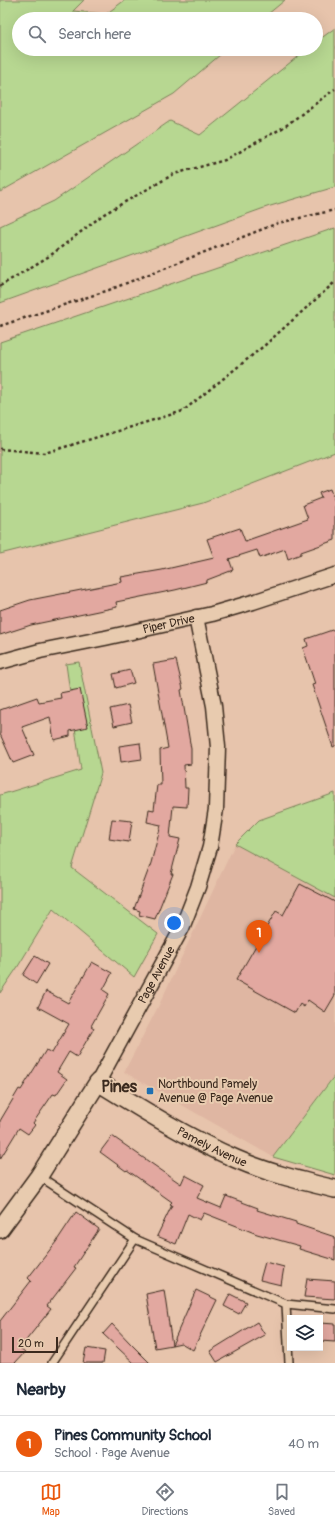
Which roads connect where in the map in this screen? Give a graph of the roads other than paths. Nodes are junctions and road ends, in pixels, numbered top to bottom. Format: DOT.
graph roads {
  1 [pos="335,575"];
  2 [pos="196,617"];
  3 [pos="0,662"];
  4 [pos="98,1082"];
  5 [pos="39,1176"];
  6 [pos="335,1189"];
  7 [pos="0,1229"];
  8 [pos="135,1239"];
  9 [pos="286,1304"];
  10 [pos="335,1309"];
  11 [pos="52,1363"];
  12 [pos="288,1363"];
  1 -- 2 [label="street, Piper Drive"];
  2 -- 3 [label="street, Piper Drive"];
  2 -- 4 [label="street, Page Avenue"];
  4 -- 5 [label="street, Page Avenue"];
  4 -- 6 [label="street, Pamely Avenue"];
  5 -- 7 [label="street, Page Avenue"];
  5 -- 8 [label="lane"];
  8 -- 9 [label="lane"];
  8 -- 11 [label="lane"];
  9 -- 10 [label="lane"];
  9 -- 12 [label="lane"];
}
